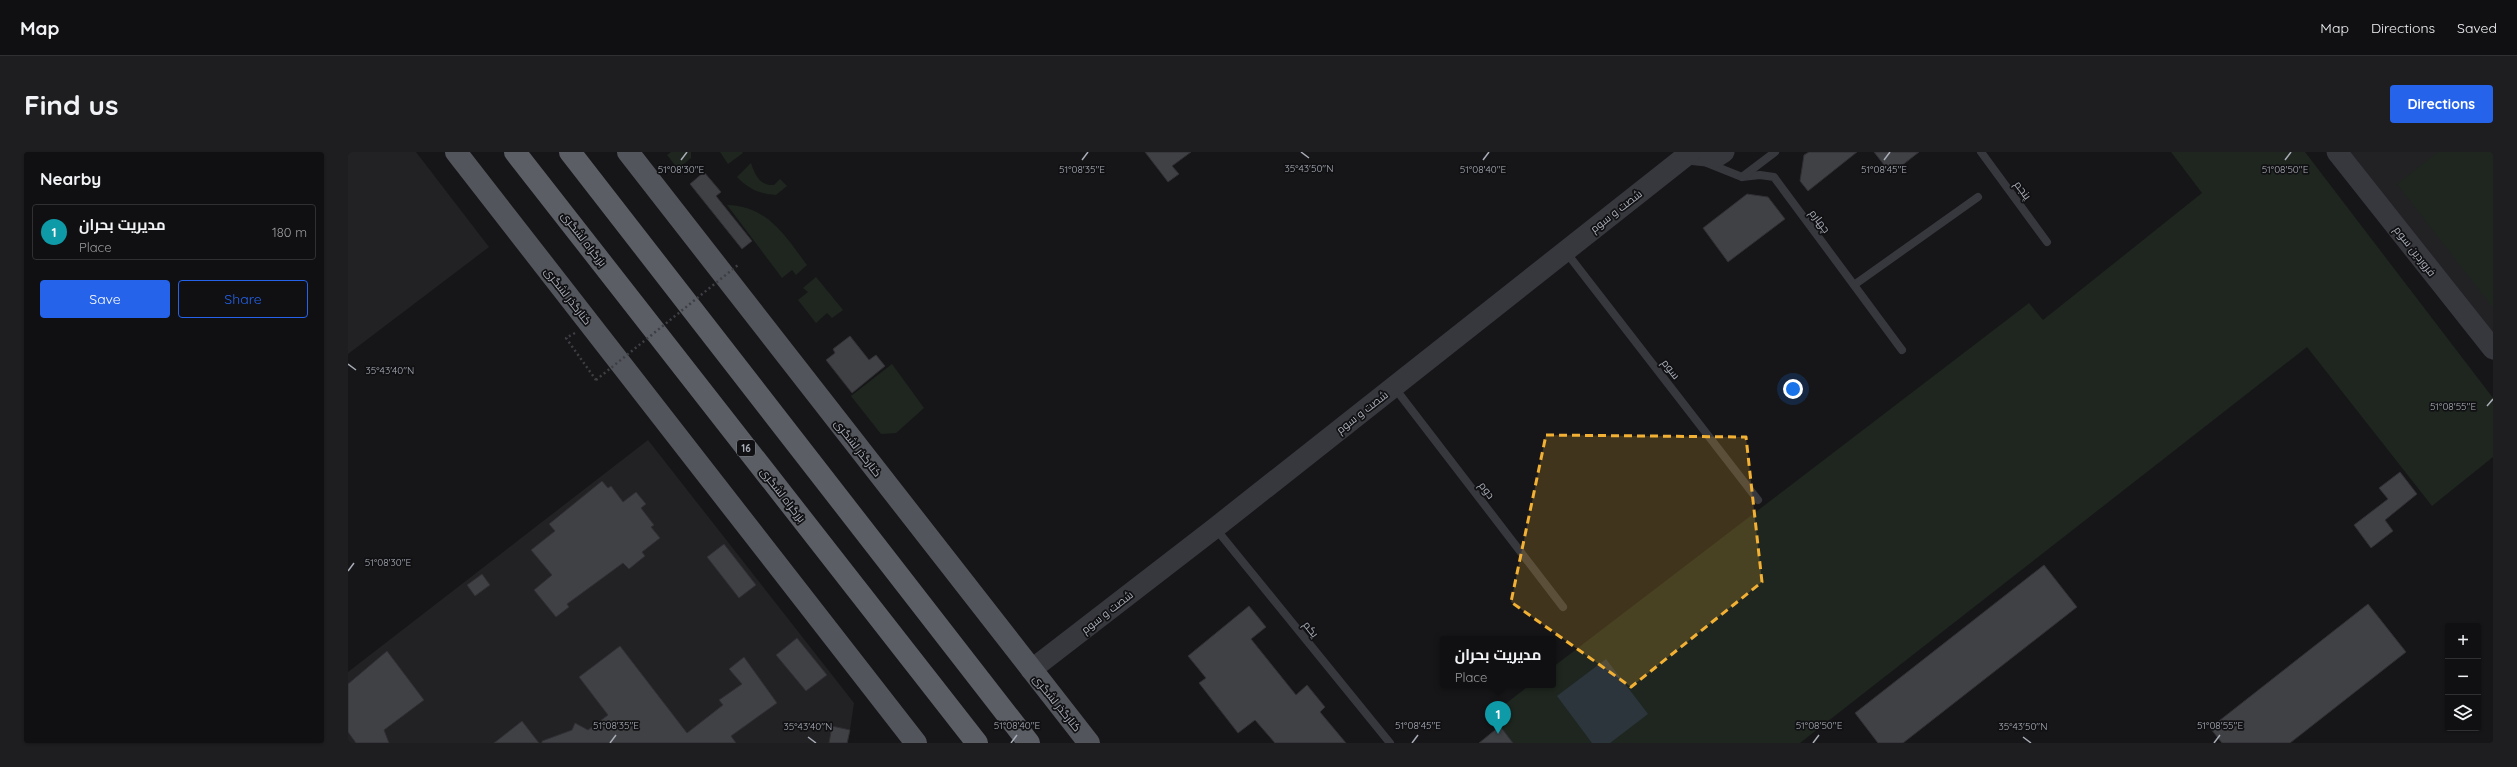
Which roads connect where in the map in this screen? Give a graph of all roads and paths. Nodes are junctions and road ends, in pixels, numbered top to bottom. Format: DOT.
graph roads {
  1 [pos="456,152"];
  2 [pos="516,152"];
  3 [pos="570,152"];
  4 [pos="628,152"];
  5 [pos="1724,152"];
  6 [pos="1775,152"];
  7 [pos="1981,152"];
  8 [pos="2337,152"];
  9 [pos="1689,153"];
  10 [pos="1742,177"];
  11 [pos="1978,197"];
  12 [pos="2047,242"];
  13 [pos="1566,251"];
  14 [pos="738,265"];
  15 [pos="1854,285"];
  16 [pos="566,338"];
  17 [pos="1902,350"];
  18 [pos="2493,350"];
  19 [pos="1394,386"];
  20 [pos="1758,500"];
  21 [pos="1215,528"];
  22 [pos="1563,607"];
  23 [pos="1031,670"];
  24 [pos="916,743"];
  25 [pos="977,743"];
  26 [pos="1029,743"];
  27 [pos="1089,743"];
  28 [pos="1390,743"];
  1 -- 24 [label="main road, کنارگذر لشگری"];
  2 -- 25 [label="highway, بزرگراه لشگری / 16"];
  3 -- 26 [label="highway"];
  4 -- 23 [label="main road, کنارگذر لشگری"];
  5 -- 9 [label="street"];
  6 -- 10 [label="lane"];
  7 -- 12 [label="lane, پنجم"];
  8 -- 18 [label="street, فروردین سوم"];
  9 -- 10 [label="lane, چهارم"];
  9 -- 13 [label="street, شصت و سوم"];
  10 -- 15 [label="lane, چهارم"];
  11 -- 15 [label="lane"];
  13 -- 19 [label="street, شصت و سوم"];
  13 -- 20 [label="lane, سوم"];
  14 -- 16 [label="path, bridge"];
  15 -- 17 [label="lane, چهارم"];
  19 -- 21 [label="street, شصت و سوم"];
  19 -- 22 [label="lane, دوم"];
  21 -- 23 [label="street, شصت و سوم"];
  21 -- 28 [label="lane, یکم"];
  23 -- 27 [label="main road, کنارگذر لشگری"];
}
